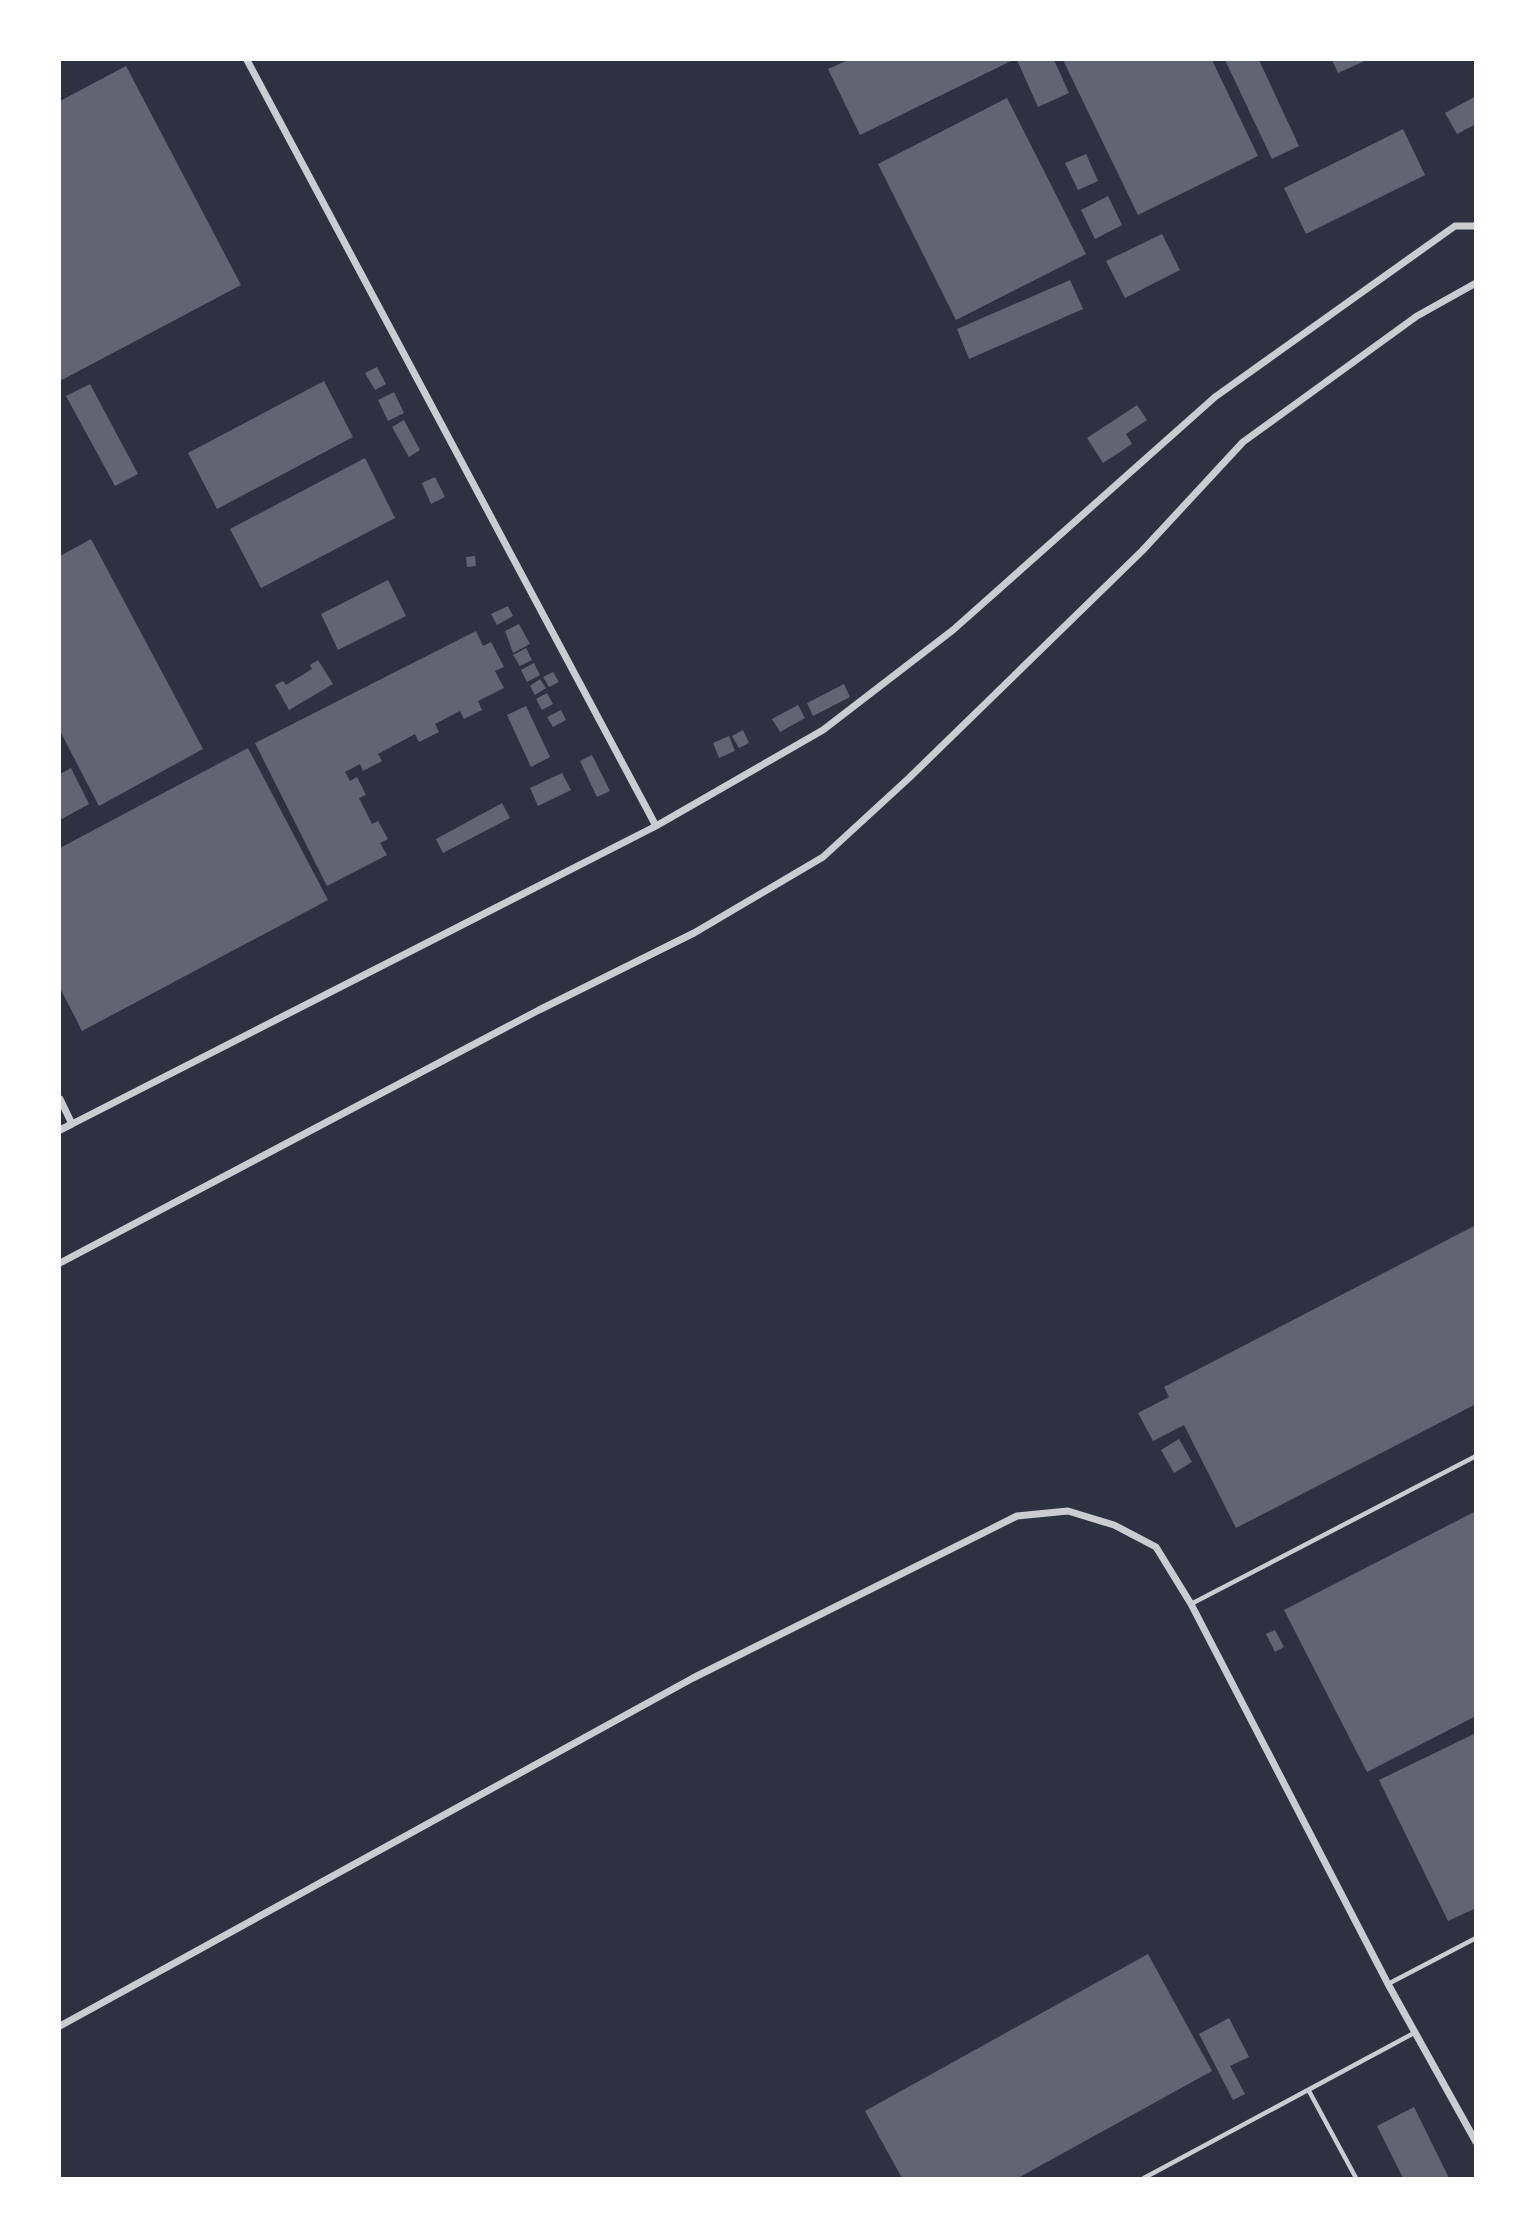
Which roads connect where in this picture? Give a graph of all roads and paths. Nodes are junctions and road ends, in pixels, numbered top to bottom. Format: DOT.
graph roads {
  1 [pos="247,60"];
  2 [pos="1475,226"];
  3 [pos="1475,284"];
  4 [pos="656,825"];
  5 [pos="60,1099"];
  6 [pos="72,1124"];
  7 [pos="60,1130"];
  8 [pos="60,1263"];
  9 [pos="1475,1456"];
  10 [pos="1191,1604"];
  11 [pos="1475,1938"];
  12 [pos="1388,1984"];
  13 [pos="60,2026"];
  14 [pos="1415,2032"];
  15 [pos="1309,2091"];
  16 [pos="1475,2142"];
  17 [pos="1143,2179"];
  18 [pos="1356,2179"];
  1 -- 4 [label="street"];
  2 -- 4 [label="street"];
  3 -- 8 [label="street"];
  4 -- 6 [label="street"];
  5 -- 6 [label="street"];
  6 -- 7 [label="street"];
  9 -- 10 [label="lane"];
  10 -- 12 [label="street"];
  10 -- 13 [label="street"];
  11 -- 12 [label="lane"];
  12 -- 14 [label="street"];
  14 -- 15 [label="lane"];
  14 -- 16 [label="street"];
  15 -- 17 [label="lane"];
  15 -- 18 [label="lane"];
}
